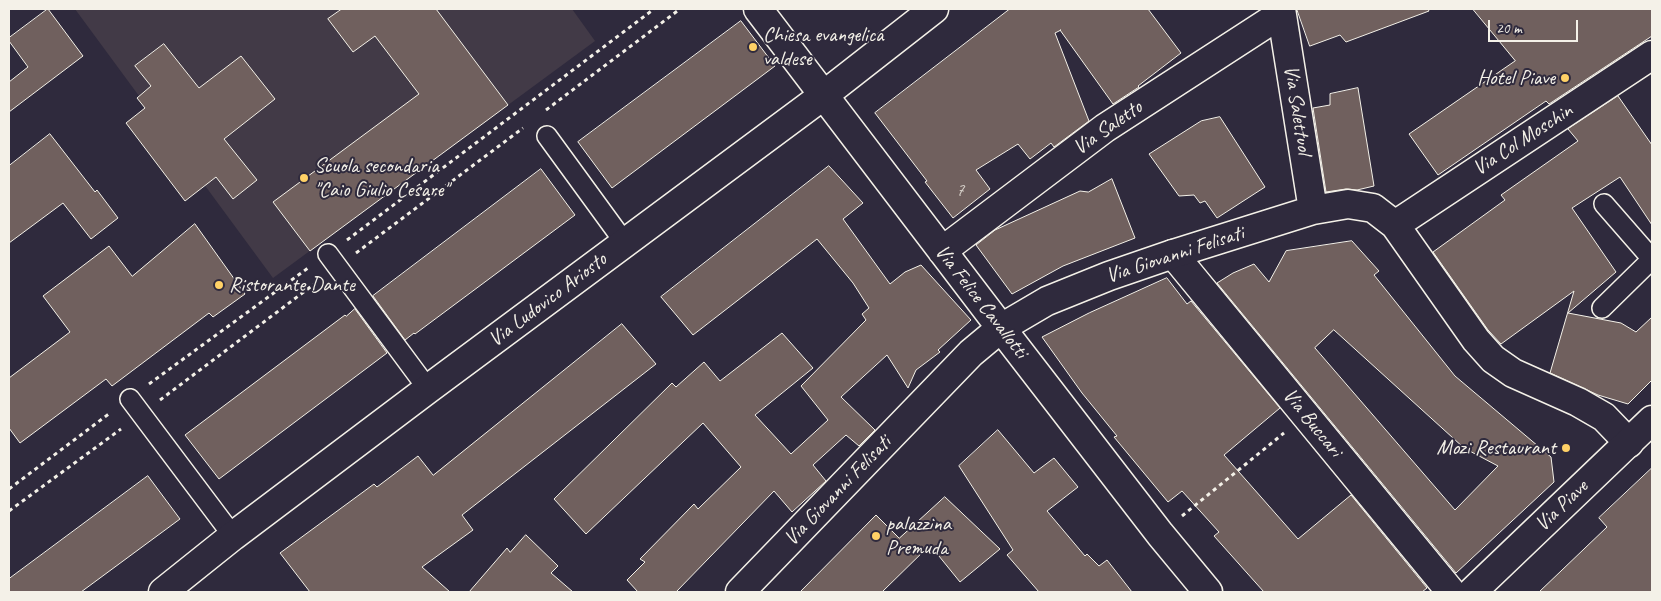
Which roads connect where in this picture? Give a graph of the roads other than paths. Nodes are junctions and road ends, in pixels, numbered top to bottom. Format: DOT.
graph roads {
  1 [pos="758,9"];
  2 [pos="934,9"];
  3 [pos="1281,12"];
  4 [pos="1652,56"];
  5 [pos="824,95"];
  6 [pos="547,136"];
  7 [pos="1604,204"];
  8 [pos="1313,210"];
  9 [pos="1394,226"];
  10 [pos="624,242"];
  11 [pos="942,251"];
  12 [pos="328,254"];
  13 [pos="1173,254"];
  14 [pos="1652,259"];
  15 [pos="1602,308"];
  16 [pos="1001,328"];
  17 [pos="428,388"];
  18 [pos="130,398"];
  19 [pos="1652,420"];
  20 [pos="1629,443"];
  21 [pos="233,536"];
  22 [pos="163,592"];
  23 [pos="740,592"];
  24 [pos="1208,592"];
  25 [pos="1451,592"];
  26 [pos="1472,592"];
  1 -- 5 [label="street, Via Felice Cavallotti"];
  2 -- 5 [label="street, Via Ludovico Ariosto"];
  3 -- 8 [label="street, Via Salettuol"];
  3 -- 11 [label="street, Via Saletto"];
  4 -- 9 [label="street, Via Col Moschin"];
  5 -- 10 [label="street, Via Ludovico Ariosto"];
  5 -- 11 [label="street, Via Felice Cavallotti"];
  6 -- 10 [label="lane"];
  7 -- 14 [label="lane"];
  8 -- 9 [label="street, Via Giovanni Felisati"];
  8 -- 13 [label="street, Via Giovanni Felisati"];
  9 -- 20 [label="street, Via Giovanni Felisati"];
  10 -- 17 [label="street, Via Ludovico Ariosto"];
  11 -- 16 [label="street, Via Felice Cavallotti"];
  12 -- 17 [label="lane"];
  13 -- 16 [label="street, Via Giovanni Felisati"];
  13 -- 25 [label="street, Via Buccari"];
  14 -- 15 [label="lane"];
  16 -- 23 [label="street, Via Giovanni Felisati"];
  16 -- 24 [label="street, Via Felice Cavallotti"];
  17 -- 21 [label="street, Via Ludovico Ariosto"];
  18 -- 21 [label="lane"];
  19 -- 20 [label="street, Via Piave"];
  20 -- 26 [label="street, Via Piave"];
  21 -- 22 [label="street, Via Ludovico Ariosto"];
}
